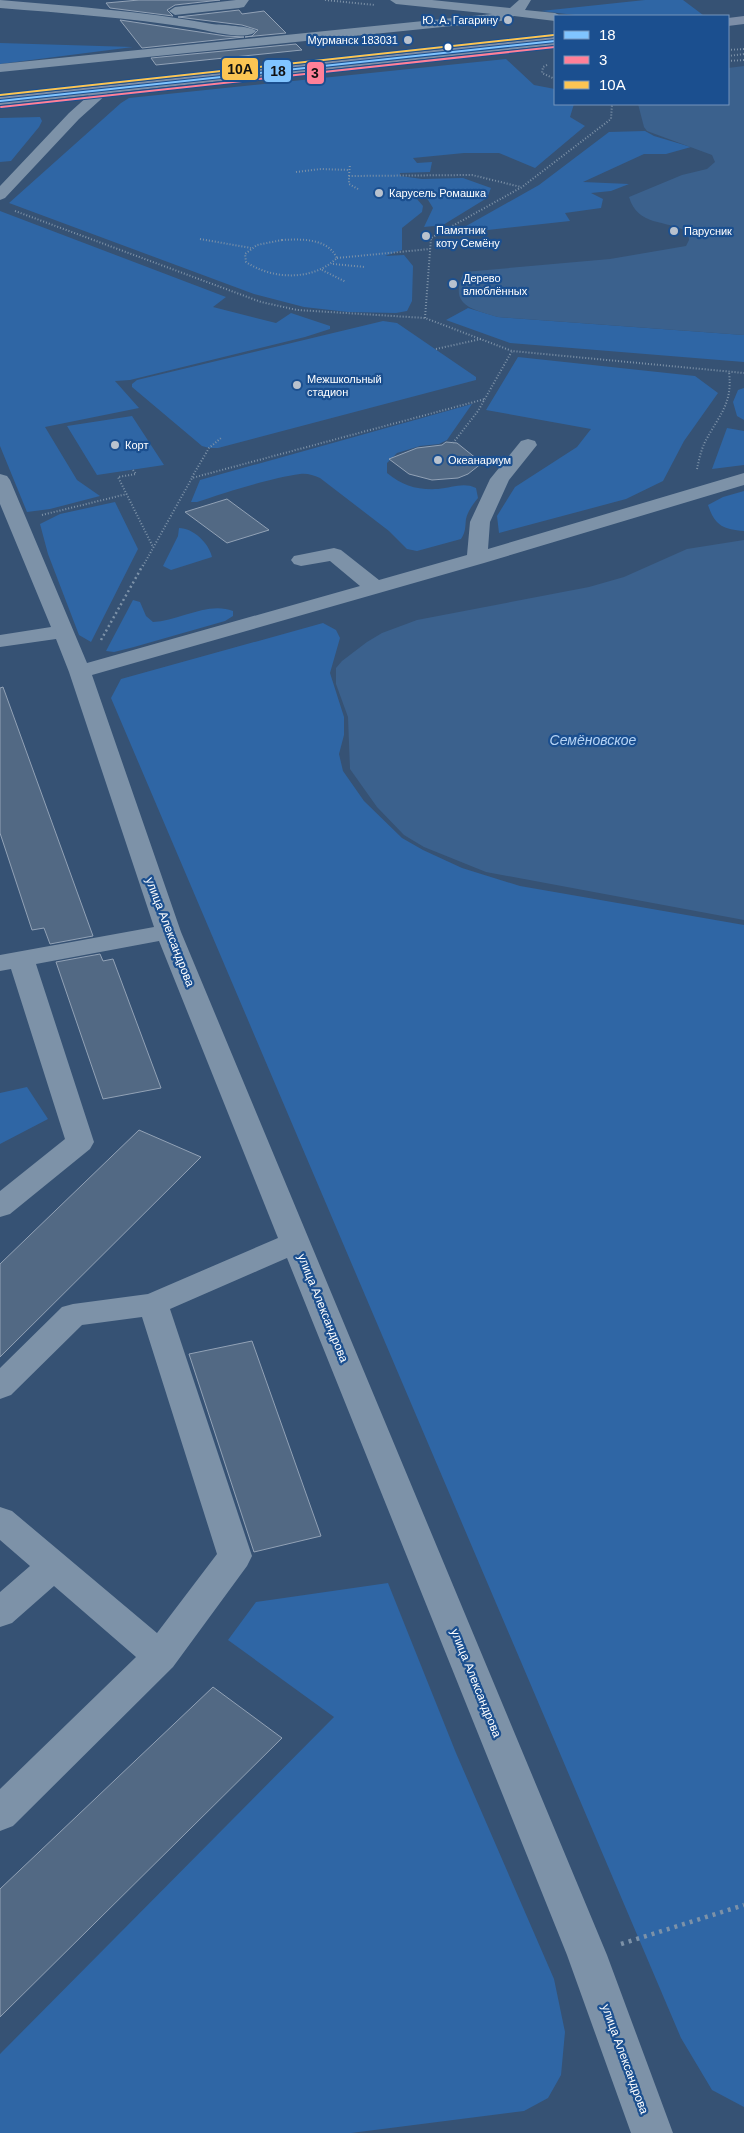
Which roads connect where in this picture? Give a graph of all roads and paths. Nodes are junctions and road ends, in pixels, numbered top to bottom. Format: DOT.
graph roads {
  1 [pos="38,0"];
  2 [pos="242,0"];
  3 [pos="396,0"];
  4 [pos="525,0"];
  5 [pos="0,4"];
  6 [pos="514,12"];
  7 [pos="124,16"];
  8 [pos="554,17"];
  9 [pos="744,20"];
  10 [pos="554,21"];
  11 [pos="729,22"];
  12 [pos="370,30"];
  13 [pos="554,41"];
  14 [pos="744,49"];
  15 [pos="729,50"];
  16 [pos="744,54"];
  17 [pos="729,56"];
  18 [pos="744,60"];
  19 [pos="729,61"];
  20 [pos="553,63"];
  21 [pos="0,68"];
  22 [pos="554,79"];
  23 [pos="102,90"];
  24 [pos="28,98"];
  25 [pos="0,100"];
  26 [pos="612,105"];
  27 [pos="74,116"];
  28 [pos="350,164"];
  29 [pos="350,170"];
  30 [pos="296,172"];
  31 [pos="349,176"];
  32 [pos="522,187"];
  33 [pos="358,189"];
  34 [pos="0,195"];
  35 [pos="12,210"];
  36 [pos="200,239"];
  37 [pos="251,248"];
  38 [pos="430,250"];
  39 [pos="337,258"];
  40 [pos="333,264"];
  41 [pos="365,267"];
  42 [pos="322,270"];
  43 [pos="346,282"];
  44 [pos="425,318"];
  45 [pos="481,339"];
  46 [pos="436,349"];
  47 [pos="512,350"];
  48 [pos="728,372"];
  49 [pos="744,373"];
  50 [pos="485,399"];
  51 [pos="221,438"];
  52 [pos="453,442"];
  53 [pos="528,445"];
  54 [pos="133,470"];
  55 [pos="192,478"];
  56 [pos="744,479"];
  57 [pos="0,480"];
  58 [pos="126,494"];
  59 [pos="688,496"];
  60 [pos="17,519"];
  61 [pos="153,547"];
  62 [pos="477,558"];
  63 [pos="301,560"];
  64 [pos="375,588"];
  65 [pos="63,632"];
  66 [pos="0,641"];
  67 [pos="76,662"];
  68 [pos="168,932"];
  69 [pos="10,961"];
  70 [pos="0,1207"];
  71 [pos="296,1242"];
  72 [pos="153,1304"];
  73 [pos="0,1387"];
  74 [pos="0,1520"];
  75 [pos="54,1566"];
  76 [pos="0,1613"];
  77 [pos="160,1656"];
  78 [pos="0,1814"];
  79 [pos="744,1905"];
  80 [pos="587,1954"];
  81 [pos="652,2133"];
  1 -- 5 [label="street"];
  2 -- 7 [label="street"];
  3 -- 6 [label="street"];
  4 -- 6 [label="street"];
  5 -- 7 [label="street"];
  6 -- 8 [label="street"];
  6 -- 10 [label="street"];
  6 -- 12 [label="street"];
  7 -- 12 [label="street"];
  9 -- 11 [label="main road"];
  12 -- 21 [label="street"];
  13 -- 23 [label="main road"];
  14 -- 15 [label="path"];
  16 -- 17 [label="path"];
  18 -- 19 [label="path"];
  20 -- 22 [label="path"];
  23 -- 24 [label="main road"];
  23 -- 27 [label="street"];
  24 -- 25 [label="main road"];
  24 -- 27 [label="main road"];
  26 -- 32 [label="path"];
  27 -- 34 [label="street"];
  28 -- 29 [label="path"];
  29 -- 30 [label="path"];
  29 -- 31 [label="path"];
  31 -- 32 [label="path"];
  31 -- 33 [label="path"];
  32 -- 38 [label="path"];
  35 -- 44 [label="path"];
  36 -- 37 [label="path"];
  37 -- 39 [label="path"];
  37 -- 42 [label="path"];
  38 -- 39 [label="path"];
  38 -- 44 [label="path"];
  39 -- 40 [label="path"];
  40 -- 41 [label="path"];
  40 -- 42 [label="path"];
  42 -- 43 [label="path"];
  44 -- 45 [label="path"];
  45 -- 46 [label="path"];
  45 -- 47 [label="path"];
  47 -- 48 [label="path"];
  47 -- 50 [label="path"];
  48 -- 49 [label="path"];
  48 -- 59 [label="path"];
  50 -- 52 [label="path"];
  50 -- 55 [label="path"];
  51 -- 55 [label="path"];
  53 -- 62 [label="street"];
  54 -- 58 [label="path"];
  55 -- 61 [label="path"];
  56 -- 59 [label="street"];
  57 -- 60 [label="street, улица Александрова"];
  58 -- 60 [label="path"];
  58 -- 61 [label="path"];
  59 -- 62 [label="street"];
  60 -- 65 [label="street, улица Александрова"];
  61 -- 67 [label="path"];
  62 -- 64 [label="street"];
  63 -- 64 [label="street"];
  64 -- 67 [label="street"];
  65 -- 66 [label="street"];
  65 -- 67 [label="street, улица Александрова"];
  67 -- 68 [label="street, улица Александрова"];
  68 -- 69 [label="street"];
  68 -- 71 [label="street, улица Александрова"];
  69 -- 70 [label="street"];
  71 -- 72 [label="street"];
  71 -- 80 [label="street, улица Александрова"];
  72 -- 73 [label="street"];
  72 -- 77 [label="street"];
  74 -- 75 [label="street"];
  75 -- 76 [label="street"];
  75 -- 77 [label="street"];
  77 -- 78 [label="street"];
  79 -- 80 [label="path"];
  80 -- 81 [label="street, улица Александрова"];
}
